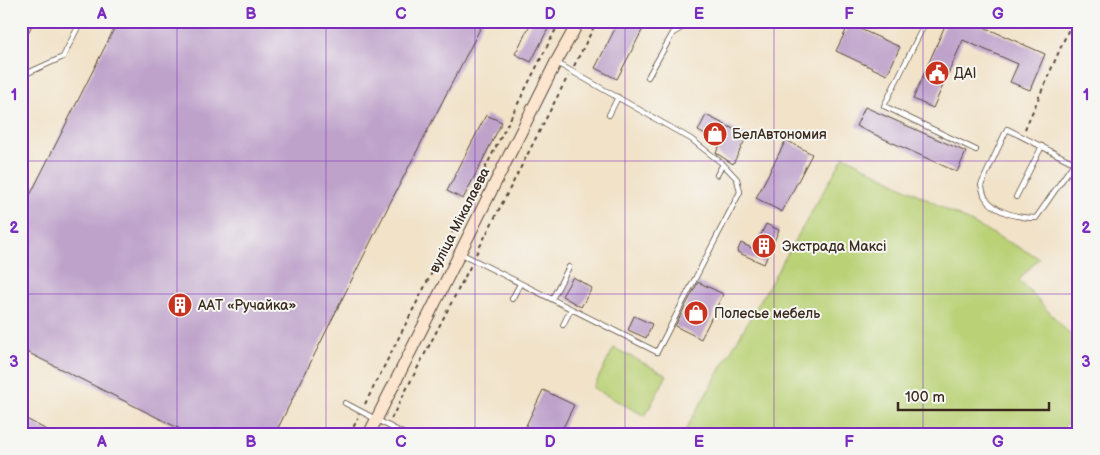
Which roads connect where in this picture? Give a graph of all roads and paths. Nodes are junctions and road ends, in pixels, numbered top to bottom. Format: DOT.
graph roads {
  1 [pos="82,21"];
  2 [pos="560,21"];
  3 [pos="579,21"];
  4 [pos="597,21"];
  5 [pos="693,21"];
  6 [pos="926,21"];
  7 [pos="1066,21"];
  8 [pos="1071,24"];
  9 [pos="1079,28"];
  10 [pos="556,62"];
  11 [pos="571,71"];
  12 [pos="21,76"];
  13 [pos="648,77"];
  14 [pos="618,98"];
  15 [pos="609,115"];
  16 [pos="1022,136"];
  17 [pos="1042,146"];
  18 [pos="976,150"];
  19 [pos="724,164"];
  20 [pos="1076,164"];
  21 [pos="717,175"];
  22 [pos="1016,197"];
  23 [pos="460,253"];
  24 [pos="473,260"];
  25 [pos="569,267"];
  26 [pos="520,284"];
  27 [pos="512,299"];
  28 [pos="552,299"];
  29 [pos="571,309"];
  30 [pos="563,325"];
  31 [pos="345,403"];
  32 [pos="361,411"];
  33 [pos="376,419"];
  34 [pos="388,425"];
  35 [pos="350,434"];
  36 [pos="369,434"];
  37 [pos="404,434"];
  1 -- 12 [label="lane"];
  2 -- 32 [label="path"];
  3 -- 10 [label="main road, вуліца Мікалаева"];
  4 -- 11 [label="path"];
  5 -- 13 [label="lane"];
  6 -- 18 [label="lane"];
  7 -- 8 [label="path"];
  8 -- 9 [label="path"];
  8 -- 16 [label="path"];
  10 -- 11 [label="lane"];
  10 -- 23 [label="main road, вуліца Мікалаева"];
  11 -- 14 [label="lane"];
  11 -- 24 [label="path"];
  14 -- 15 [label="lane"];
  14 -- 19 [label="lane"];
  16 -- 17 [label="lane"];
  16 -- 20 [label="lane"];
  17 -- 20 [label="lane"];
  17 -- 22 [label="lane"];
  19 -- 21 [label="lane"];
  19 -- 29 [label="lane"];
  23 -- 24 [label="lane"];
  23 -- 33 [label="main road, вуліца Мікалаева"];
  24 -- 26 [label="lane"];
  24 -- 34 [label="path"];
  25 -- 28 [label="lane"];
  26 -- 27 [label="lane"];
  26 -- 28 [label="lane"];
  28 -- 29 [label="lane"];
  29 -- 30 [label="lane"];
  31 -- 32 [label="lane"];
  32 -- 33 [label="lane"];
  32 -- 35 [label="path"];
  33 -- 34 [label="lane"];
  33 -- 36 [label="main road, вуліца Мікалаева"];
  34 -- 37 [label="lane"];
}
